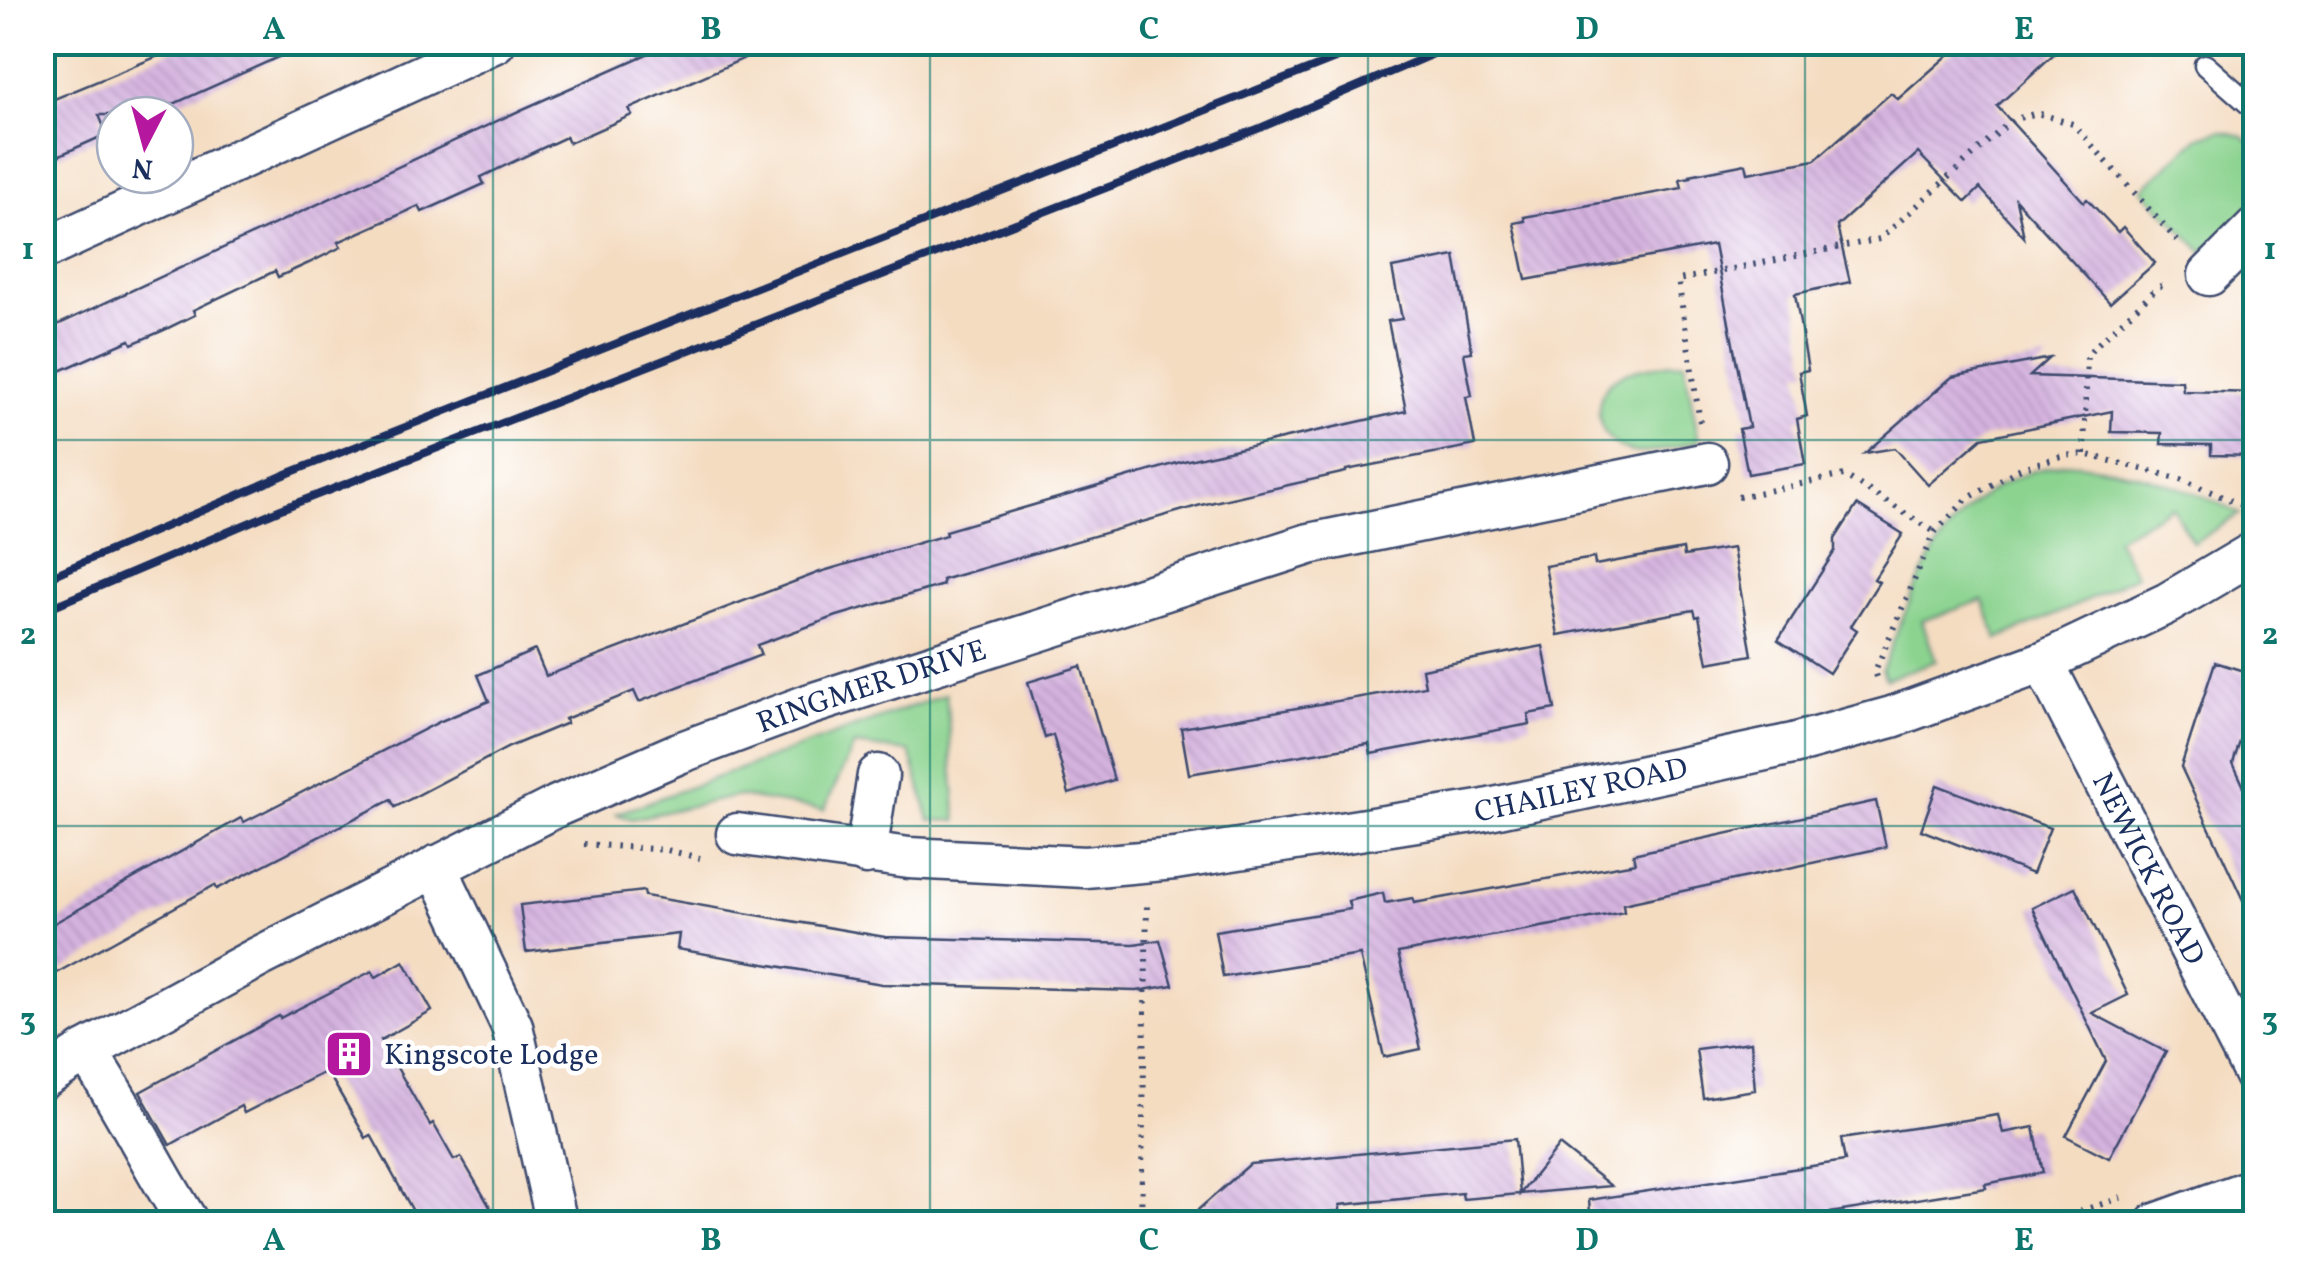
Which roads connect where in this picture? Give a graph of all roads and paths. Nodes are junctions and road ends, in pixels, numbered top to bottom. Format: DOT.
graph roads {
  1 [pos="494,42"];
  2 [pos="2204,65"];
  3 [pos="2256,110"];
  4 [pos="2256,228"];
  5 [pos="42,250"];
  6 [pos="2209,275"];
  7 [pos="2084,454"];
  8 [pos="1706,463"];
  9 [pos="2256,513"];
  10 [pos="1935,532"];
  11 [pos="2256,552"];
  12 [pos="2044,662"];
  13 [pos="1875,671"];
  14 [pos="878,775"];
  15 [pos="557,806"];
  16 [pos="736,834"];
  17 [pos="866,854"];
  18 [pos="1148,863"];
  19 [pos="436,866"];
  20 [pos="86,1051"];
  21 [pos="2256,1076"];
  22 [pos="42,1079"];
  23 [pos="2256,1188"];
  24 [pos="189,1224"];
  25 [pos="556,1224"];
  26 [pos="1141,1224"];
  27 [pos="2156,1224"];
  1 -- 5 [label="street"];
  2 -- 3 [label="lane"];
  4 -- 6 [label="street"];
  6 -- 7 [label="path"];
  6 -- 8 [label="path"];
  7 -- 9 [label="path"];
  7 -- 10 [label="path"];
  8 -- 10 [label="path"];
  8 -- 15 [label="street, RINGMER DRIVE"];
  10 -- 13 [label="path"];
  11 -- 12 [label="street, CHAILEY ROAD"];
  12 -- 18 [label="street, CHAILEY ROAD"];
  12 -- 21 [label="street, NEWICK ROAD"];
  14 -- 17 [label="street"];
  15 -- 16 [label="path"];
  15 -- 19 [label="street, RINGMER DRIVE"];
  16 -- 17 [label="street, CHAILEY ROAD"];
  17 -- 18 [label="street, CHAILEY ROAD"];
  18 -- 26 [label="path"];
  19 -- 20 [label="street, RINGMER DRIVE"];
  19 -- 25 [label="street"];
  20 -- 22 [label="street, RINGMER DRIVE"];
  20 -- 24 [label="street"];
  23 -- 27 [label="street"];
}
